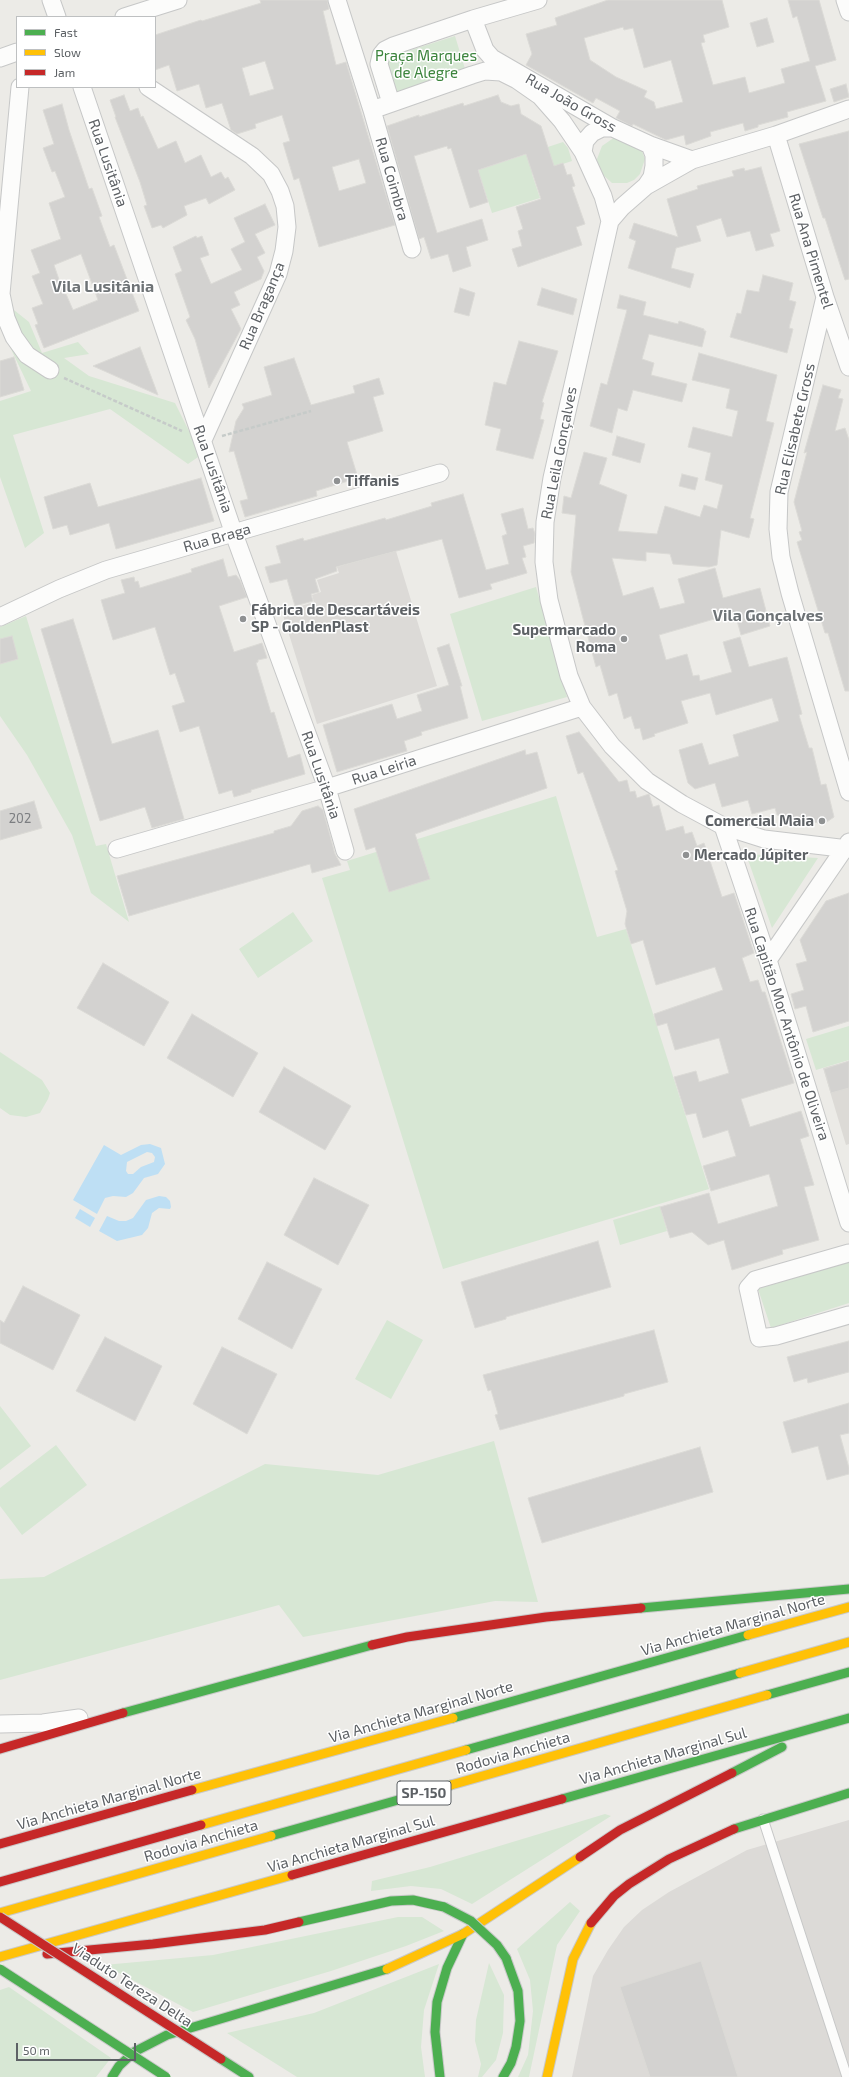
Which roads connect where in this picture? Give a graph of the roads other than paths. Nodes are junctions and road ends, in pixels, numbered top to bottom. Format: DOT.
graph roads {
  1 [pos="51,0"];
  2 [pos="178,0"];
  3 [pos="336,0"];
  4 [pos="538,0"];
  5 [pos="845,0"];
  6 [pos="849,12"];
  7 [pos="57,16"];
  8 [pos="127,16"];
  9 [pos="473,19"];
  10 [pos="480,41"];
  11 [pos="16,52"];
  12 [pos="0,58"];
  13 [pos="472,75"];
  14 [pos="20,88"];
  15 [pos="82,88"];
  16 [pos="150,88"];
  17 [pos="391,103"];
  18 [pos="849,109"];
  19 [pos="372,110"];
  20 [pos="613,128"];
  21 [pos="776,135"];
  22 [pos="650,145"];
  23 [pos="583,152"];
  24 [pos="692,160"];
  25 [pos="646,186"];
  26 [pos="610,222"];
  27 [pos="412,249"];
  28 [pos="824,297"];
  29 [pos="849,367"];
  30 [pos="50,370"];
  31 [pos="203,440"];
  32 [pos="440,473"];
  33 [pos="234,534"];
  34 [pos="0,617"];
  35 [pos="582,707"];
  36 [pos="327,788"];
  37 [pos="849,792"];
  38 [pos="723,826"];
  39 [pos="848,846"];
  40 [pos="117,848"];
  41 [pos="345,851"];
  42 [pos="768,960"];
  43 [pos="849,1224"];
  44 [pos="849,1253"];
  45 [pos="849,1315"];
  46 [pos="849,1589"];
  47 [pos="849,1607"];
  48 [pos="849,1642"];
  49 [pos="849,1672"];
  50 [pos="123,1713"];
  51 [pos="849,1718"];
  52 [pos="0,1724"];
  53 [pos="825,1725"];
  54 [pos="0,1749"];
  55 [pos="849,1793"];
  56 [pos="763,1819"];
  57 [pos="0,1844"];
  58 [pos="0,1882"];
  59 [pos="0,1913"];
  60 [pos="0,1917"];
  61 [pos="463,1934"];
  62 [pos="0,1958"];
  63 [pos="0,1969"];
  64 [pos="845,2059"];
  65 [pos="112,2077"];
  66 [pos="166,2077"];
  67 [pos="249,2077"];
  68 [pos="440,2077"];
  69 [pos="503,2077"];
  70 [pos="547,2077"];
  71 [pos="847,2077"];
  1 -- 7 [label="street"];
  2 -- 8 [label="street"];
  3 -- 19 [label="street, Rua Coimbra"];
  4 -- 9 [label="street"];
  5 -- 6 [label="street"];
  9 -- 10 [label="street, Rua João Gross"];
  9 -- 17 [label="street"];
  10 -- 13 [label="street"];
  10 -- 20 [label="street, Rua João Gross"];
  11 -- 12 [label="street"];
  13 -- 17 [label="street, Rua Leila Gonçalves"];
  13 -- 23 [label="street, Rua Leila Gonçalves"];
  14 -- 30 [label="street"];
  15 -- 31 [label="street, Rua Lusitânia"];
  16 -- 31 [label="street, Rua Bragança"];
  17 -- 19 [label="street"];
  18 -- 21 [label="street"];
  19 -- 27 [label="street, Rua Coimbra"];
  20 -- 22 [label="street, Rua João Gross"];
  20 -- 23 [label="street"];
  21 -- 24 [label="street"];
  21 -- 28 [label="street, Rua Ana Pimentel"];
  22 -- 24 [label="street, Rua João Gross"];
  22 -- 25 [label="street"];
  23 -- 26 [label="street, Rua Leila Gonçalves"];
  24 -- 25 [label="street"];
  25 -- 26 [label="street"];
  26 -- 35 [label="street, Rua Leila Gonçalves"];
  28 -- 29 [label="street, Rua Ana Pimentel"];
  28 -- 37 [label="street, Rua Elisabete Gross"];
  31 -- 33 [label="street, Rua Lusitânia"];
  32 -- 33 [label="street, Rua Braga"];
  33 -- 34 [label="street, Rua Braga"];
  33 -- 36 [label="street, Rua Lusitânia"];
  35 -- 36 [label="street, Rua Leiria"];
  35 -- 38 [label="street, Rua Leila Gonçalves"];
  36 -- 40 [label="street, Rua Leiria"];
  36 -- 41 [label="street, Rua Lusitânia"];
  38 -- 39 [label="street, Rua Leila Gonçalves"];
  38 -- 42 [label="street, Rua Capitão Mor Antônio de Oliveira"];
  39 -- 42 [label="street"];
  42 -- 43 [label="street, Rua Capitão Mor Antônio de Oliveira"];
  44 -- 45 [label="street"];
  46 -- 50 [label="main road"];
  47 -- 57 [label="main road, Via Anchieta Marginal Norte"];
  48 -- 58 [label="main road, Rodovia Anchieta / SP-150"];
  49 -- 59 [label="main road, Rodovia Anchieta / SP-150"];
  50 -- 52 [label="street"];
  50 -- 54 [label="main road"];
  51 -- 53 [label="main road, Via Anchieta Marginal Sul"];
  53 -- 61 [label="main road"];
  53 -- 62 [label="main road, Via Anchieta Marginal Sul"];
  55 -- 56 [label="main road"];
  56 -- 64 [label="lane"];
  56 -- 70 [label="main road"];
  60 -- 67 [label="main road, Viaduto Tereza Delta, bridge"];
  61 -- 65 [label="main road"];
  61 -- 68 [label="main road"];
  62 -- 69 [label="main road, bridge"];
  63 -- 66 [label="main road, bridge"];
  64 -- 71 [label="lane"];
}
